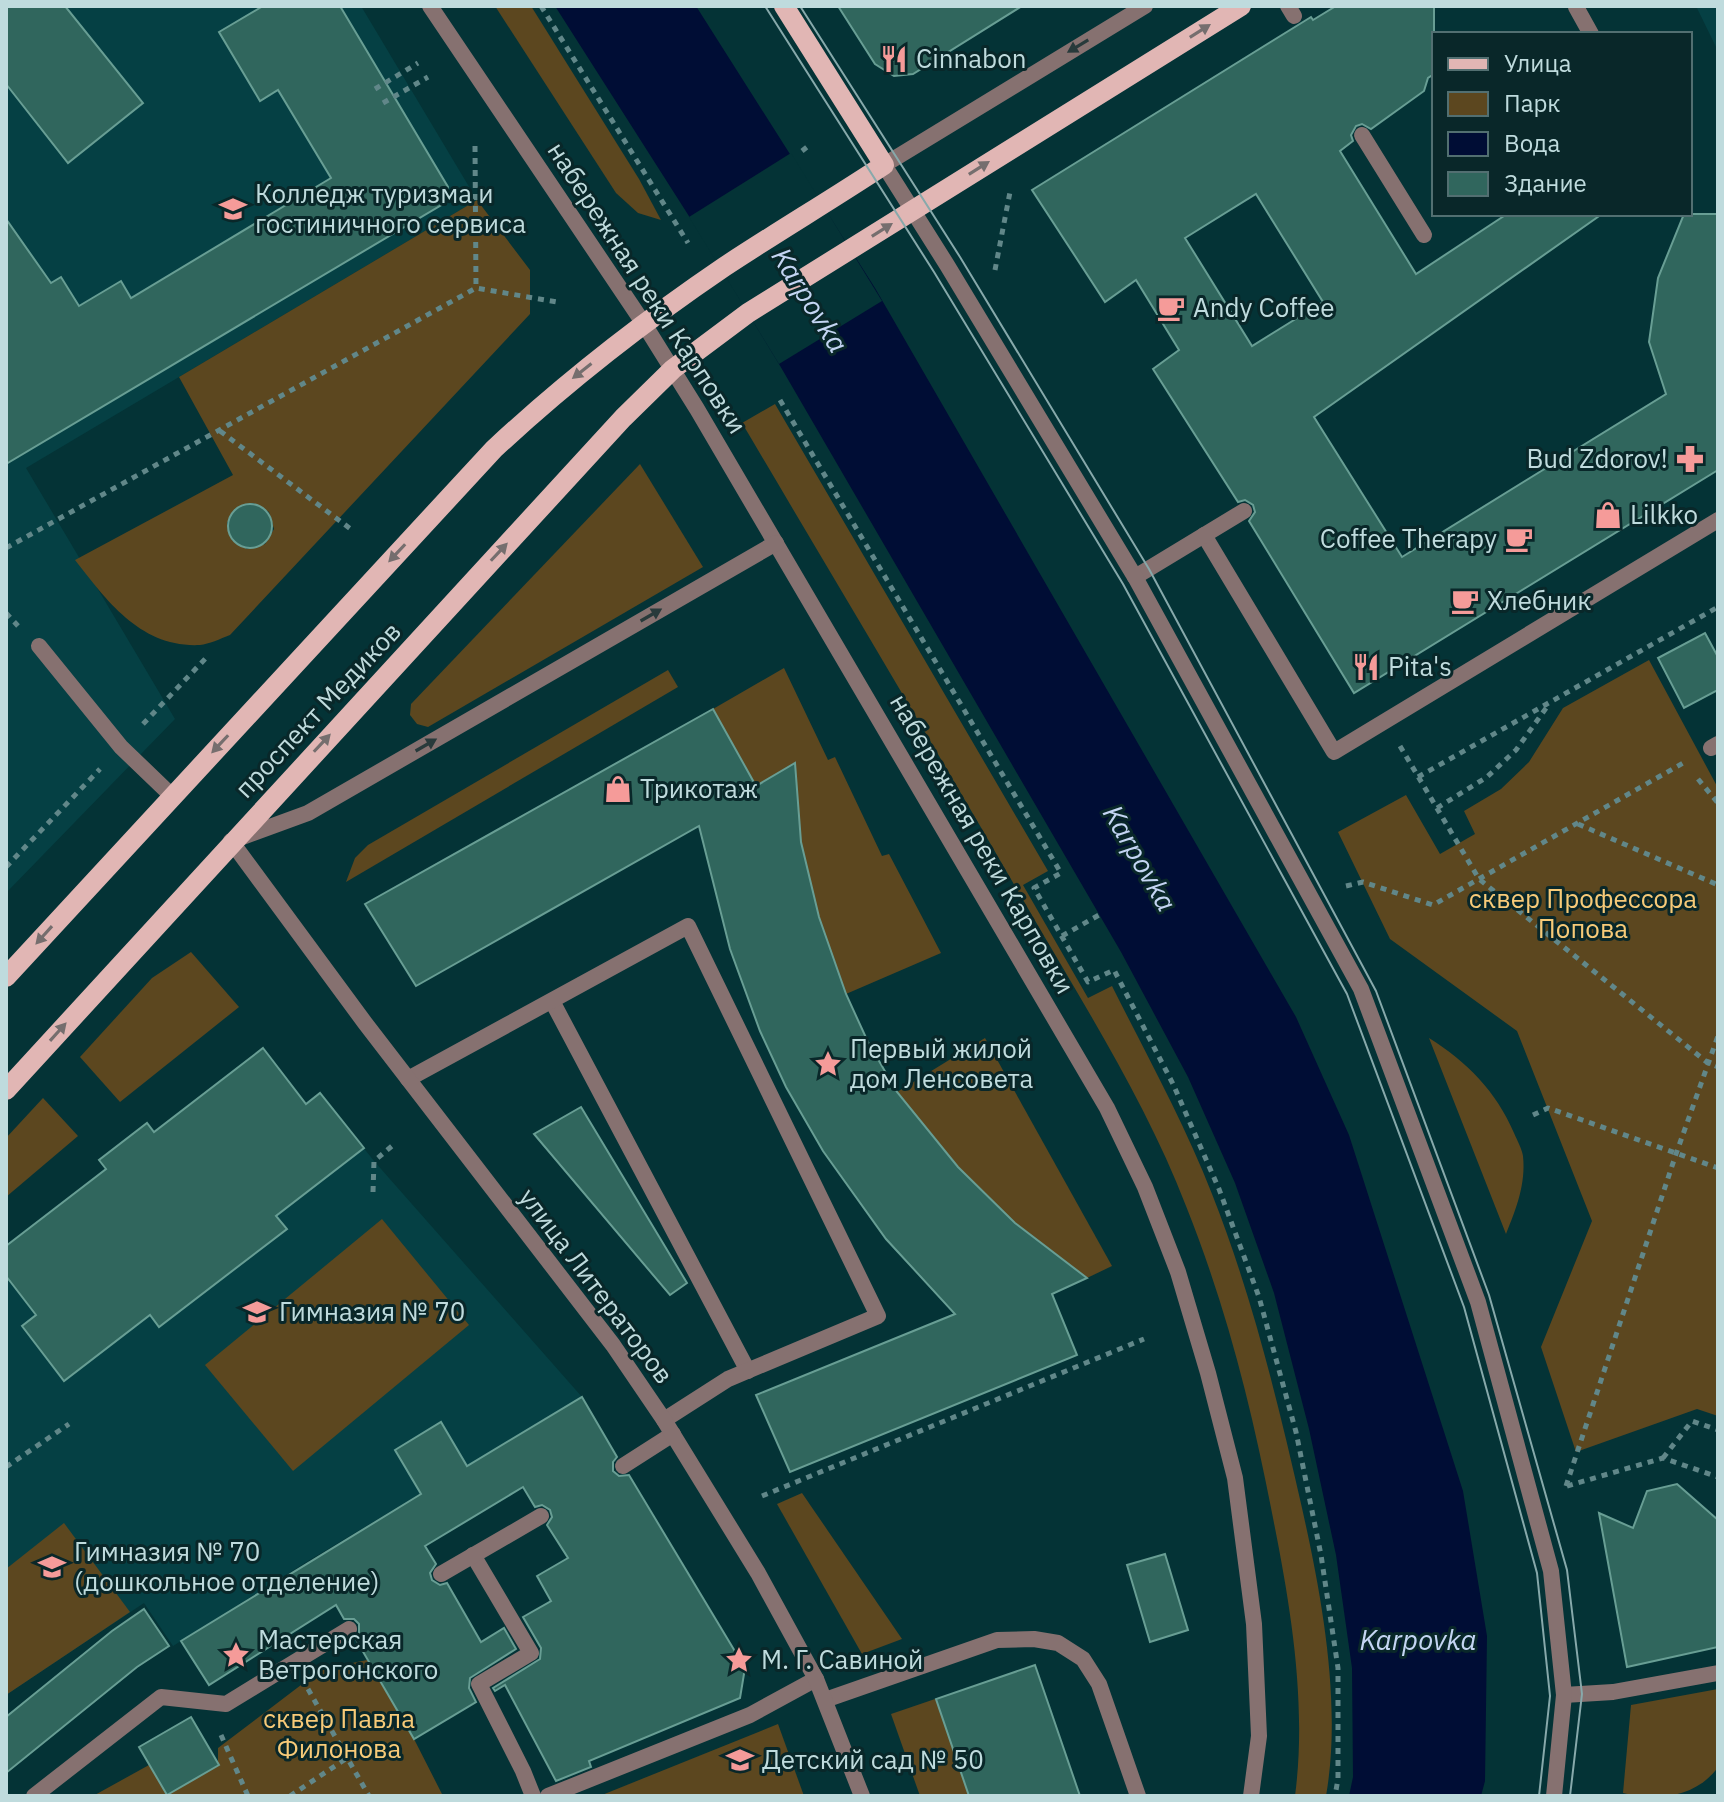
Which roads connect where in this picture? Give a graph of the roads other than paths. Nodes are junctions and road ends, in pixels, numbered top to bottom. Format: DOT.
graph roads {
  1 [pos="430,6"];
  2 [pos="784,6"];
  3 [pos="1145,6"];
  4 [pos="1241,6"];
  5 [pos="1576,7"];
  6 [pos="1590,32"];
  7 [pos="1362,135"];
  8 [pos="884,165"];
  9 [pos="913,210"];
  10 [pos="1424,235"];
  11 [pos="644,324"];
  12 [pos="673,369"];
  13 [pos="1244,511"];
  14 [pos="1718,520"];
  15 [pos="1204,535"];
  16 [pos="776,543"];
  17 [pos="1135,577"];
  18 [pos="39,646"];
  19 [pos="172,796"];
  20 [pos="231,841"];
  21 [pos="6,977"];
  22 [pos="552,1001"];
  23 [pos="408,1079"];
  24 [pos="6,1090"];
  25 [pos="748,1371"];
  26 [pos="669,1427"];
  27 [pos="623,1466"];
  28 [pos="541,1516"];
  29 [pos="473,1555"];
  30 [pos="441,1574"];
  31 [pos="349,1629"];
  32 [pos="1718,1673"];
  33 [pos="816,1679"];
  34 [pos="1564,1695"];
  35 [pos="825,1700"];
  36 [pos="34,1796"];
  37 [pos="533,1796"];
  38 [pos="548,1796"];
  39 [pos="862,1796"];
  40 [pos="1138,1796"];
  41 [pos="1251,1796"];
  42 [pos="1554,1796"];
  1 -- 11 [label="street, набережная реки Карповки"];
  2 -- 8 [label="main road"];
  3 -- 8 [label="street, one-way"];
  9 -- 4 [label="main road, проспект Медиков, one-way"];
  5 -- 6 [label="street"];
  7 -- 10 [label="street"];
  8 -- 9 [label="street"];
  8 -- 11 [label="main road, проспект Медиков"];
  12 -- 9 [label="main road, проспект Медиков, one-way"];
  9 -- 17 [label="street"];
  11 -- 12 [label="street, набережная реки Карповки"];
  11 -- 19 [label="main road, проспект Медиков, one-way"];
  12 -- 16 [label="street, набережная реки Карповки"];
  20 -- 12 [label="main road, проспект Медиков, one-way"];
  13 -- 15 [label="street"];
  14 -- 15 [label="street"];
  15 -- 17 [label="street"];
  20 -- 16 [label="street, one-way"];
  16 -- 41 [label="street, набережная реки Карповки"];
  17 -- 34 [label="street"];
  18 -- 19 [label="street"];
  19 -- 21 [label="main road, проспект Медиков, one-way"];
  20 -- 23 [label="street, улица Литераторов"];
  24 -- 20 [label="main road, проспект Медиков, one-way"];
  22 -- 23 [label="street"];
  22 -- 25 [label="street"];
  22 -- 25 [label="street"];
  23 -- 26 [label="street, улица Литераторов"];
  25 -- 26 [label="street"];
  26 -- 27 [label="street"];
  26 -- 33 [label="street, улица Литераторов"];
  28 -- 29 [label="street"];
  29 -- 30 [label="street"];
  29 -- 37 [label="street"];
  31 -- 36 [label="street"];
  32 -- 34 [label="street"];
  33 -- 35 [label="street, улица Литераторов"];
  33 -- 38 [label="street"];
  34 -- 42 [label="street"];
  35 -- 39 [label="street, улица Литераторов"];
  35 -- 40 [label="street"];
}
